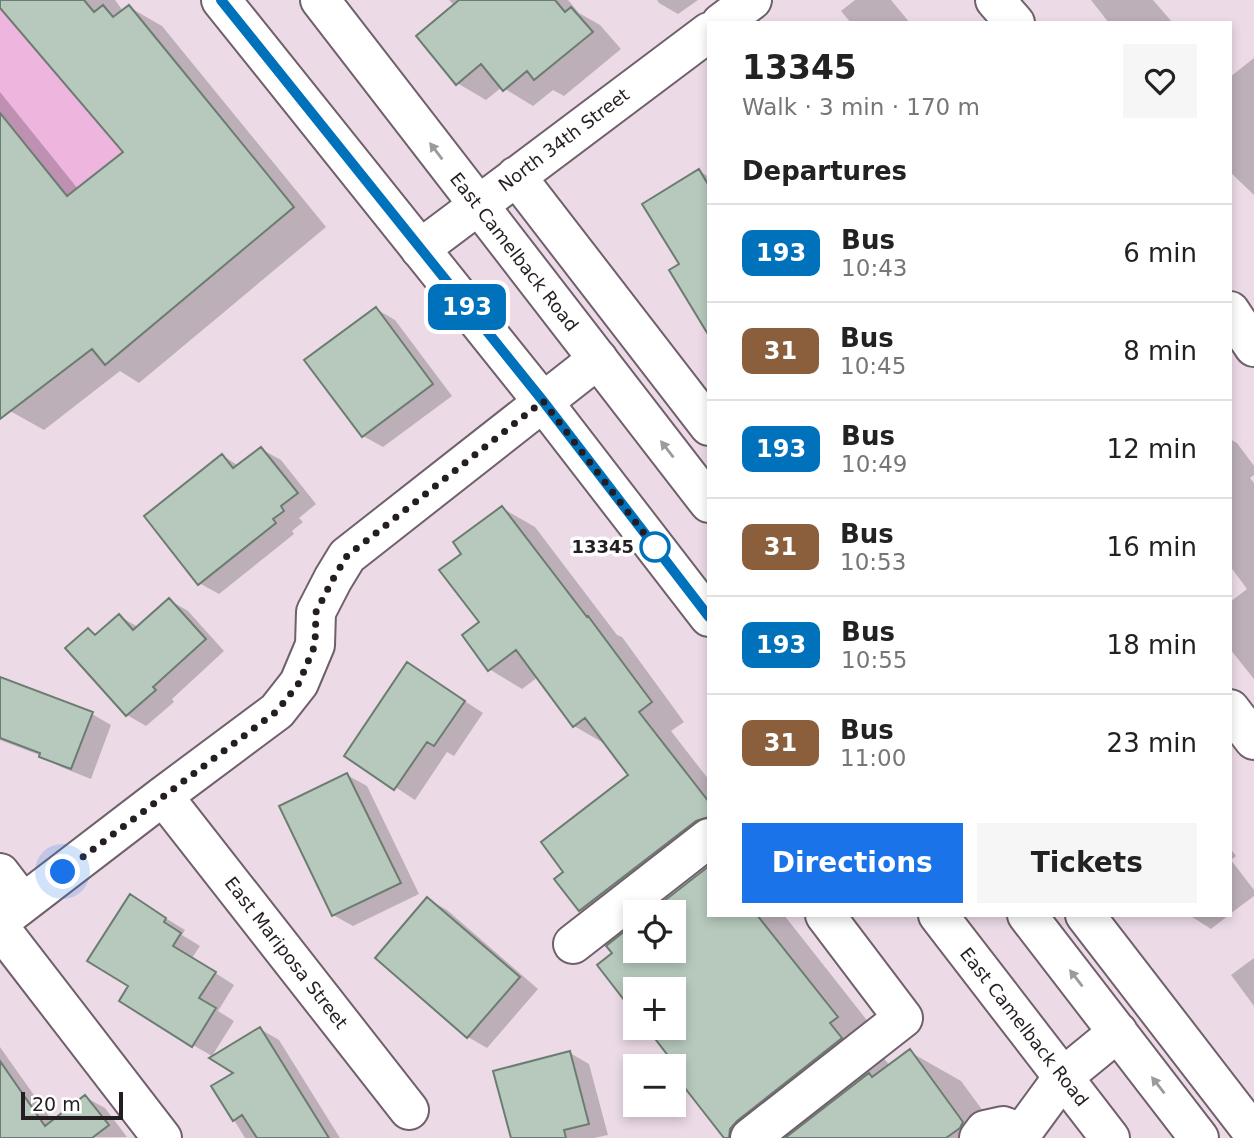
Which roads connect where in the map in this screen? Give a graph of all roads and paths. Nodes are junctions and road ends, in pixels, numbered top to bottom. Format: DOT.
graph roads {
  1 [pos="221,0"];
  2 [pos="320,0"];
  3 [pos="752,0"];
  4 [pos="995,0"];
  5 [pos="724,21"];
  6 [pos="1013,21"];
  7 [pos="707,34"];
  8 [pos="516,176"];
  9 [pos="477,205"];
  10 [pos="420,249"];
  11 [pos="1232,314"];
  12 [pos="1254,347"];
  13 [pos="598,359"];
  14 [pos="543,401"];
  15 [pos="707,423"];
  16 [pos="707,500"];
  17 [pos="707,614"];
  18 [pos="1232,712"];
  19 [pos="1254,740"];
  20 [pos="163,796"];
  21 [pos="707,840"];
  22 [pos="0,873"];
  23 [pos="8,917"];
  24 [pos="827,917"];
  25 [pos="940,917"];
  26 [pos="1029,917"];
  27 [pos="1088,917"];
  28 [pos="573,944"];
  29 [pos="1154,1004"];
  30 [pos="1118,1032"];
  31 [pos="1063,1077"];
  32 [pos="409,1110"];
  33 [pos="1254,1134"];
  34 [pos="1022,1136"];
  35 [pos="162,1138"];
  36 [pos="750,1138"];
  37 [pos="979,1138"];
  38 [pos="1110,1138"];
  39 [pos="1199,1138"];
  1 -- 10 [label="street"];
  9 -- 2 [label="street, East Camelback Road, one-way"];
  3 -- 5 [label="street"];
  4 -- 6 [label="street"];
  7 -- 8 [label="street, North 34th Street"];
  8 -- 9 [label="street, North 34th Street"];
  8 -- 15 [label="street"];
  9 -- 10 [label="street, North 34th Street"];
  9 -- 13 [label="street, East Camelback Road"];
  10 -- 14 [label="street"];
  11 -- 12 [label="street"];
  13 -- 14 [label="street"];
  16 -- 13 [label="street, East Camelback Road, one-way"];
  14 -- 17 [label="street"];
  14 -- 20 [label="street"];
  18 -- 19 [label="street"];
  20 -- 23 [label="street"];
  20 -- 32 [label="street, East Mariposa Street"];
  21 -- 28 [label="street"];
  22 -- 23 [label="street"];
  23 -- 35 [label="street"];
  24 -- 36 [label="street"];
  25 -- 31 [label="street, East Camelback Road"];
  30 -- 26 [label="street, one-way"];
  27 -- 29 [label="street"];
  29 -- 30 [label="street"];
  29 -- 33 [label="street"];
  30 -- 31 [label="street"];
  39 -- 30 [label="street, one-way"];
  31 -- 34 [label="street"];
  31 -- 38 [label="street, East Camelback Road"];
  34 -- 37 [label="street"];
}
